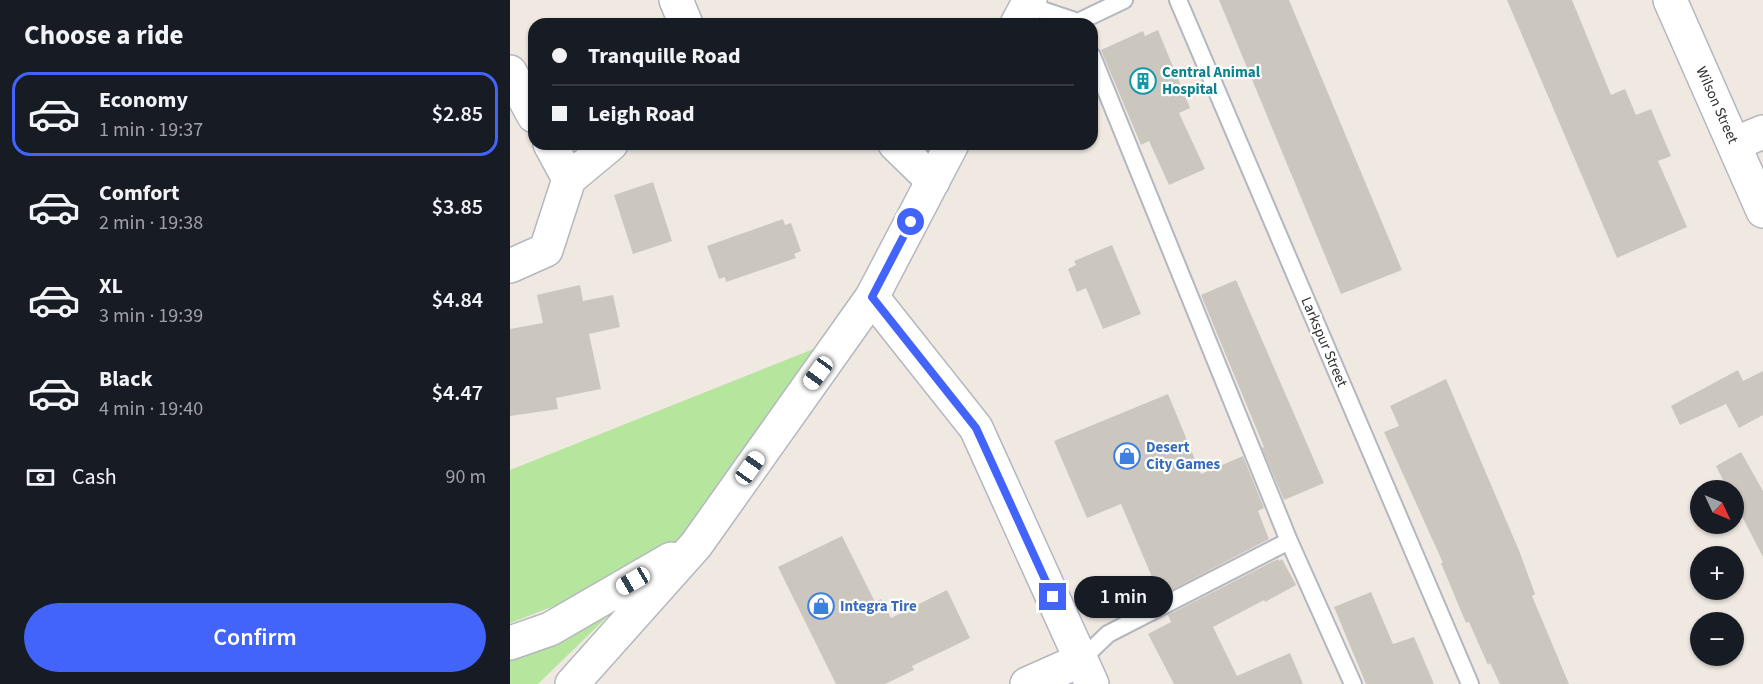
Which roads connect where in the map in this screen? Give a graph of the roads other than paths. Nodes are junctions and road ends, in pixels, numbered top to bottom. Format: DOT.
graph roads {
  1 [pos="676,0"];
  2 [pos="1124,0"];
  3 [pos="1178,0"];
  4 [pos="1670,0"];
  5 [pos="1025,7"];
  6 [pos="684,18"];
  7 [pos="1061,18"];
  8 [pos="1088,18"];
  9 [pos="1098,71"];
  10 [pos="510,72"];
  11 [pos="528,105"];
  12 [pos="1748,138"];
  13 [pos="553,150"];
  14 [pos="604,150"];
  15 [pos="901,150"];
  16 [pos="949,150"];
  17 [pos="569,180"];
  18 [pos="933,181"];
  19 [pos="1763,211"];
  20 [pos="510,267"];
  21 [pos="872,297"];
  22 [pos="1289,541"];
  23 [pos="696,545"];
  24 [pos="510,643"];
  25 [pos="1087,672"];
  26 [pos="572,684"];
  27 [pos="1027,684"];
  28 [pos="1353,684"];
  29 [pos="1470,684"];
  1 -- 6 [label="street"];
  2 -- 8 [label="lane"];
  3 -- 29 [label="lane, Larkspur Street"];
  4 -- 12 [label="street, Wilson Street"];
  5 -- 7 [label="lane"];
  9 -- 22 [label="lane"];
  10 -- 11 [label="street"];
  12 -- 19 [label="street, Wilson Street"];
  13 -- 17 [label="street"];
  14 -- 17 [label="street"];
  15 -- 18 [label="street"];
  16 -- 18 [label="street"];
  17 -- 20 [label="street"];
  18 -- 21 [label="street"];
  21 -- 23 [label="street"];
  21 -- 25 [label="street"];
  22 -- 25 [label="lane"];
  22 -- 28 [label="lane"];
  23 -- 24 [label="street"];
  23 -- 26 [label="street"];
  25 -- 27 [label="street"];
}
